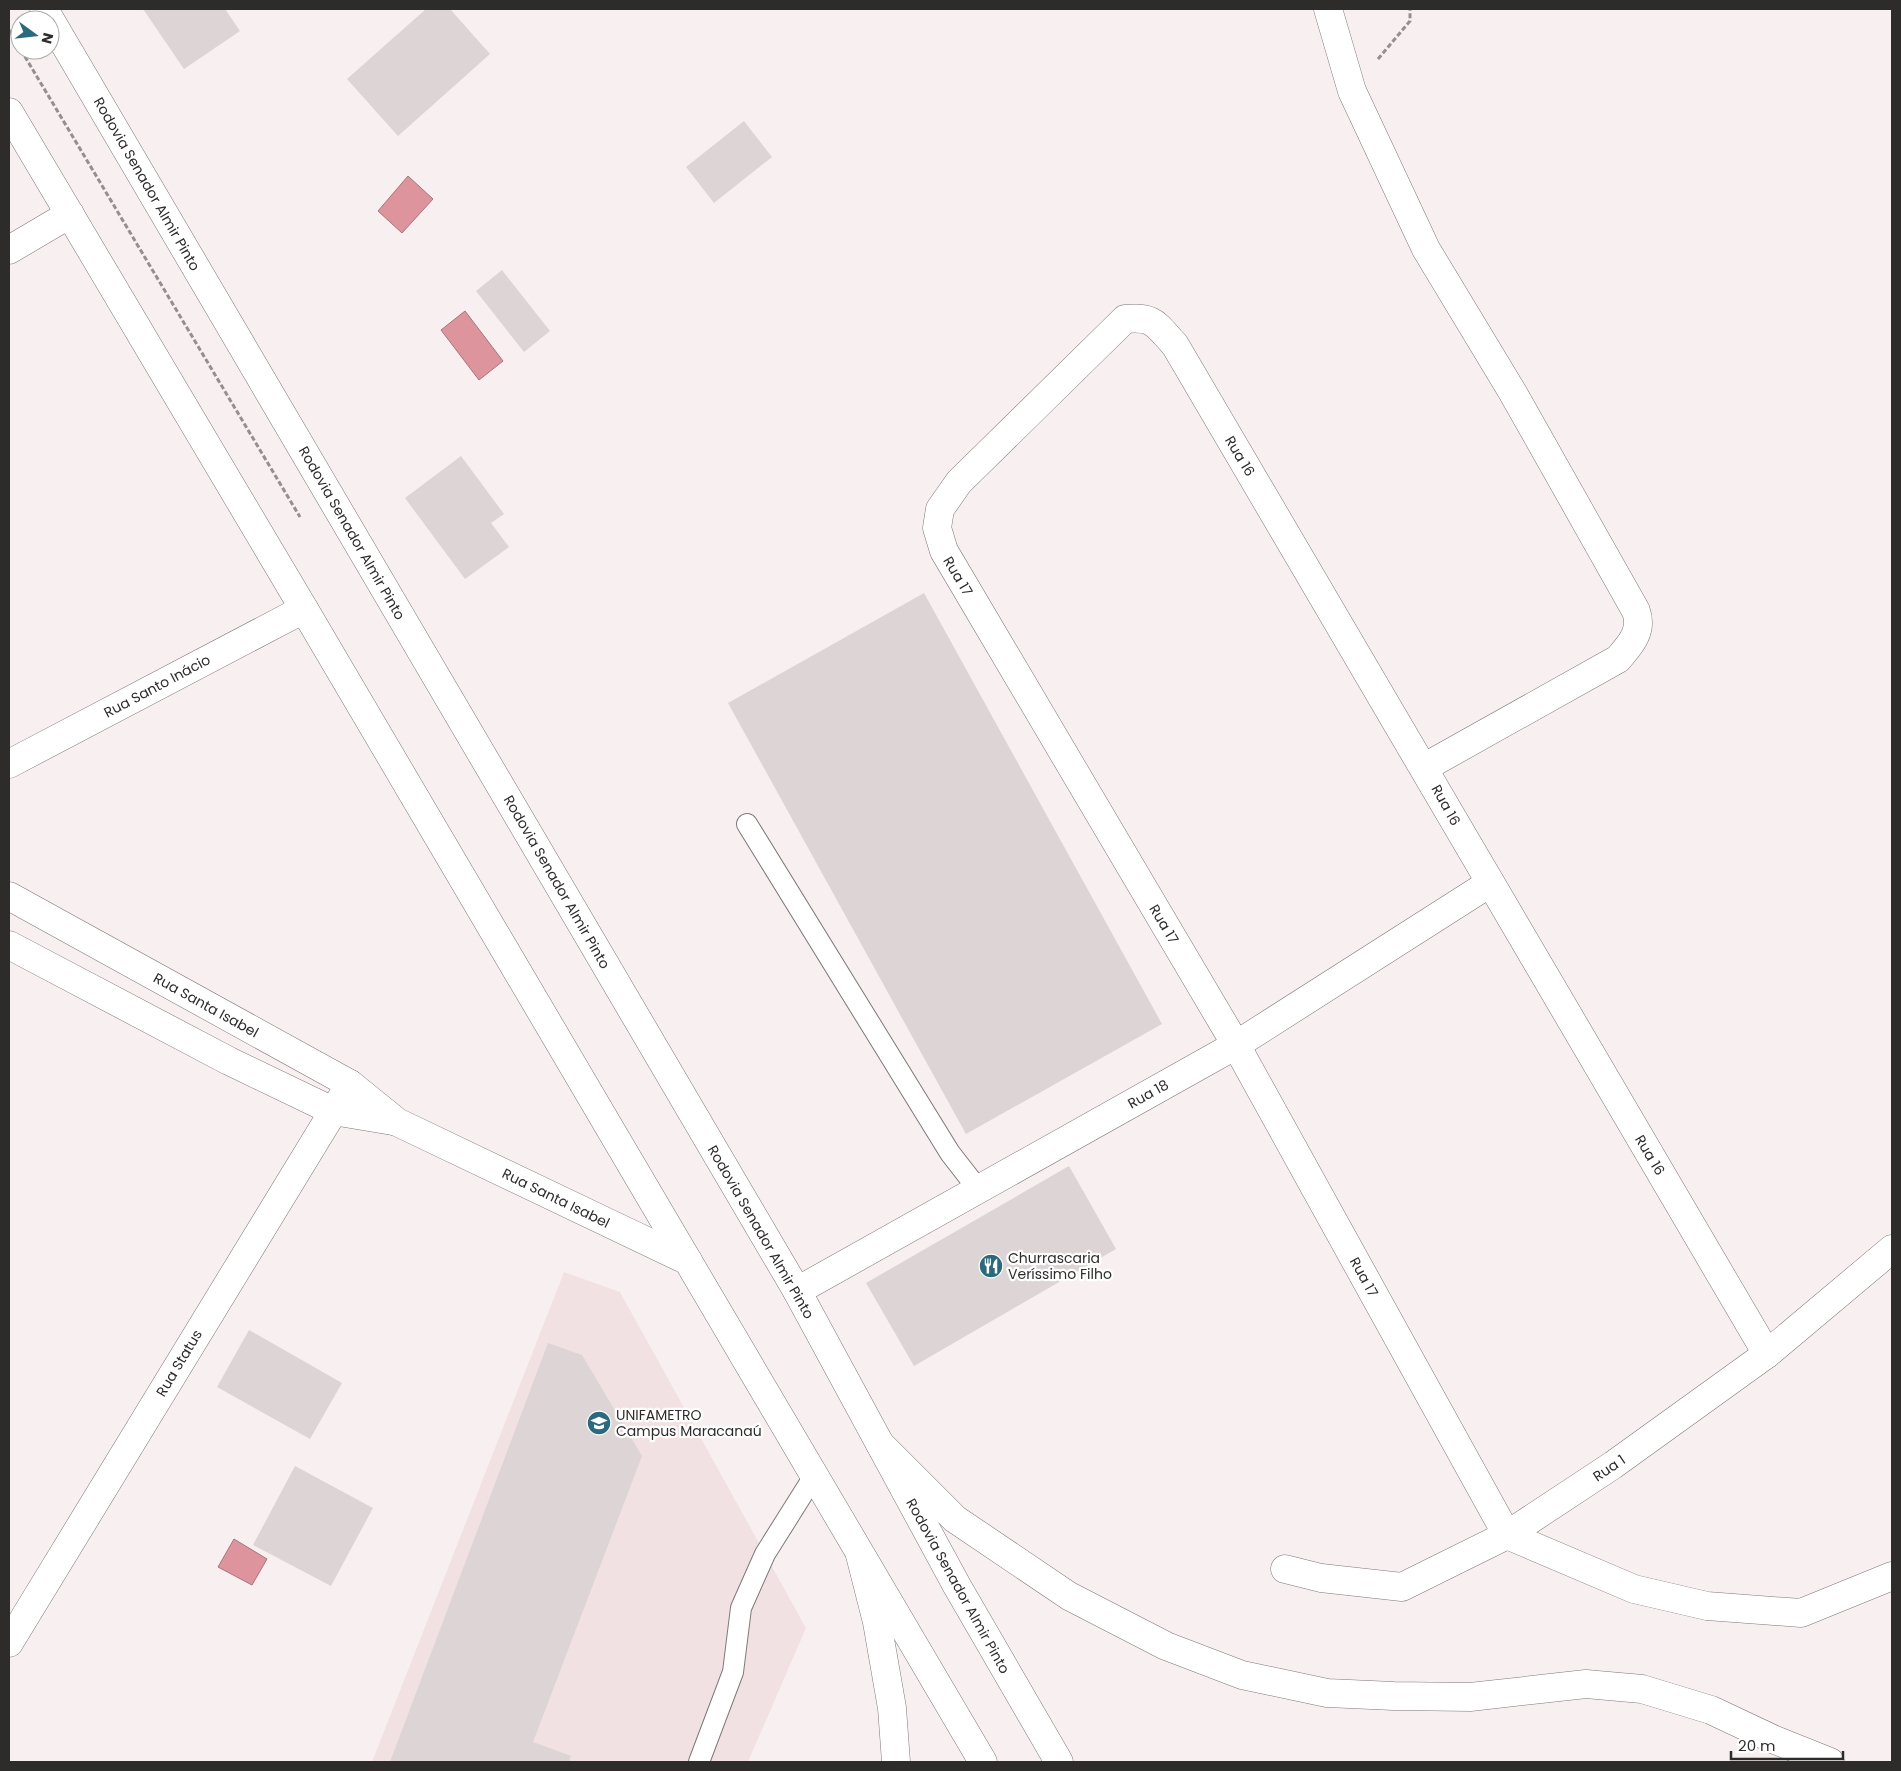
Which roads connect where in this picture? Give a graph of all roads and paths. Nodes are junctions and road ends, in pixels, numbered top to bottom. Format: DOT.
graph roads {
  1 [pos="44,9"];
  2 [pos="1328,9"];
  3 [pos="1410,9"];
  4 [pos="1352,90"];
  5 [pos="9,112"];
  6 [pos="70,214"];
  7 [pos="9,250"];
  8 [pos="1095,348"];
  9 [pos="304,609"];
  10 [pos="9,764"];
  11 [pos="1425,767"];
  12 [pos="747,824"];
  13 [pos="1490,883"];
  14 [pos="9,896"];
  15 [pos="9,945"];
  16 [pos="1236,1045"];
  17 [pos="350,1084"];
  18 [pos="333,1111"];
  19 [pos="397,1122"];
  20 [pos="978,1189"];
  21 [pos="1892,1249"];
  22 [pos="688,1262"];
  23 [pos="797,1291"];
  24 [pos="1767,1354"];
  25 [pos="880,1444"];
  26 [pos="814,1476"];
  27 [pos="1507,1535"];
  28 [pos="860,1555"];
  29 [pos="1285,1569"];
  30 [pos="1892,1576"];
  31 [pos="9,1643"];
  32 [pos="699,1762"];
  33 [pos="896,1762"];
  34 [pos="983,1762"];
  35 [pos="1059,1762"];
  36 [pos="1830,1762"];
  1 -- 23 [label="main road, Rodovia Senador Almir Pinto"];
  2 -- 4 [label="main road"];
  3 -- 4 [label="path"];
  4 -- 11 [label="main road"];
  5 -- 6 [label="main road"];
  6 -- 7 [label="main road"];
  6 -- 9 [label="main road"];
  8 -- 11 [label="main road, Rua 16"];
  8 -- 16 [label="main road, Rua 17"];
  9 -- 10 [label="main road, Rua Santo Inácio"];
  9 -- 22 [label="main road"];
  11 -- 13 [label="main road, Rua 16"];
  12 -- 20 [label="lane"];
  13 -- 16 [label="main road, Rua 18"];
  13 -- 24 [label="main road, Rua 16"];
  14 -- 17 [label="main road, Rua Santa Isabel"];
  15 -- 18 [label="main road, Rua Santa Isabel"];
  16 -- 20 [label="main road, Rua 18"];
  16 -- 27 [label="main road, Rua 17"];
  17 -- 18 [label="main road, Rua Status"];
  17 -- 19 [label="main road, Rua Santa Isabel"];
  18 -- 19 [label="main road, Rua Santa Isabel"];
  18 -- 31 [label="main road, Rua Status"];
  19 -- 22 [label="main road, Rua Santa Isabel"];
  20 -- 23 [label="main road, Rua 18"];
  21 -- 24 [label="main road, Rua 1"];
  22 -- 26 [label="main road"];
  23 -- 25 [label="main road, Rodovia Senador Almir Pinto"];
  24 -- 27 [label="main road, Rua 1"];
  25 -- 35 [label="main road, Rodovia Senador Almir Pinto"];
  25 -- 36 [label="main road"];
  26 -- 28 [label="main road"];
  26 -- 32 [label="lane"];
  27 -- 29 [label="main road, Rua 1"];
  27 -- 30 [label="main road"];
  28 -- 33 [label="main road"];
  28 -- 34 [label="main road"];
}
